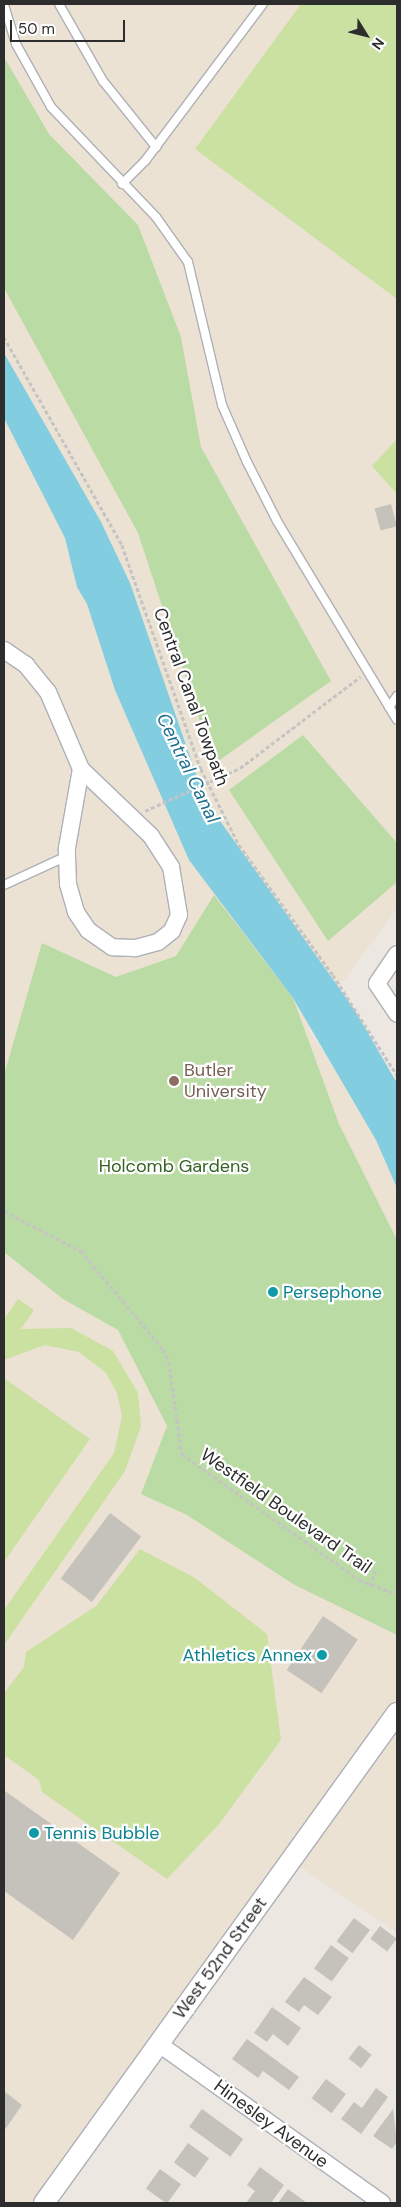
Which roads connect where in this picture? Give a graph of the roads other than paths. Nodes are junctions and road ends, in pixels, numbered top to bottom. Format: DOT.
graph roads {
  1 [pos="59,4"];
  2 [pos="263,4"];
  3 [pos="4,5"];
  4 [pos="156,147"];
  5 [pos="122,184"];
  6 [pos="4,650"];
  7 [pos="397,696"];
  8 [pos="389,707"];
  9 [pos="397,720"];
  10 [pos="81,769"];
  11 [pos="67,856"];
  12 [pos="4,885"];
  13 [pos="397,954"];
  14 [pos="397,1014"];
  15 [pos="397,1714"];
  16 [pos="159,2044"];
  17 [pos="44,2203"];
  18 [pos="382,2203"];
  1 -- 4 [label="lane"];
  2 -- 4 [label="lane"];
  3 -- 5 [label="lane"];
  4 -- 5 [label="lane"];
  5 -- 8 [label="lane"];
  6 -- 10 [label="street"];
  7 -- 8 [label="lane"];
  8 -- 9 [label="lane"];
  10 -- 11 [label="street"];
  10 -- 11 [label="street"];
  11 -- 12 [label="lane"];
  13 -- 14 [label="street"];
  15 -- 16 [label="street, West 52nd Street"];
  16 -- 17 [label="street, West 52nd Street"];
  16 -- 18 [label="street, Hinesley Avenue"];
}
